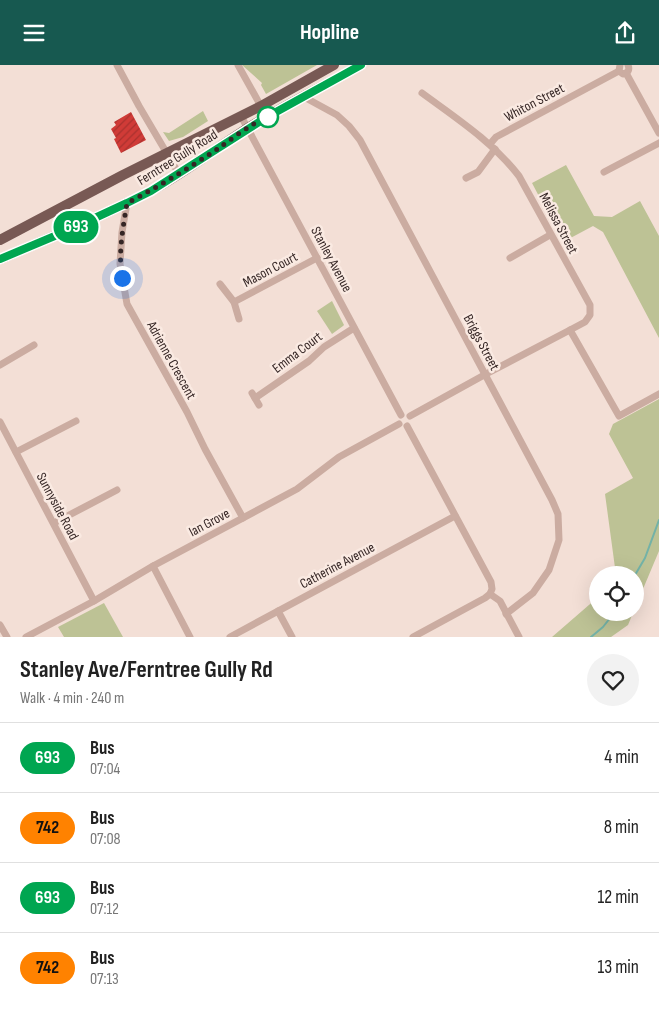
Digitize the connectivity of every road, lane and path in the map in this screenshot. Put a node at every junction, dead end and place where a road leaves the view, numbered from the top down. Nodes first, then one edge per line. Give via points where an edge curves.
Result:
1 (117, 65) edge
2 (238, 65) edge
3 (334, 65) edge
4 (362, 65) edge
5 (625, 67) edge
6 (422, 93) dead end
7 (304, 97) junction
8 (261, 106) junction
9 (241, 116) junction
10 (267, 117) junction
11 (248, 129) junction
12 (659, 133) edge
13 (659, 143) edge
14 (493, 147) junction
15 (167, 154) junction
16 (604, 172) dead end
17 (179, 174) junction
18 (466, 178) dead end
19 (127, 203) junction
20 (550, 235) junction
21 (0, 240) edge
22 (317, 258) junction
23 (510, 258) dead end
24 (0, 259) edge
25 (220, 284) dead end
26 (234, 301) junction
27 (239, 319) dead end
28 (354, 328) junction
29 (570, 331) junction
30 (34, 345) dead end
31 (0, 365) edge
32 (486, 374) junction
33 (659, 394) edge
34 (259, 405) dead end
35 (401, 415) junction
36 (410, 416) junction
37 (76, 421) dead end
38 (0, 423) edge
39 (403, 425) junction
40 (16, 452) junction
41 (116, 490) dead end
42 (455, 516) junction
43 (243, 518) junction
44 (54, 523) junction
45 (153, 566) junction
46 (490, 594) junction
47 (94, 601) junction
48 (278, 611) junction
49 (506, 614) junction
50 (0, 625) edge
51 (7, 637) edge
52 (26, 637) edge
53 (190, 637) edge
54 (230, 637) edge
55 (292, 637) edge
56 (413, 637) edge
57 (519, 637) edge

1 - 15 street
2 - 8 street
3 - 8 main road, Ferntree Gully Road
4 - 7 main road, Ferntree Gully Road
5 - 12 street
5 - 14 street, Whiton Street via 496,137
6 - 14 street, Melissa Street
7 - 10 main road, Ferntree Gully Road
7 - 32 street, Briggs Street via 337,115 360,140
8 - 9 main road, Ferntree Gully Road
8 - 10 street
9 - 11 street, Stanley Avenue
9 - 15 main road, Ferntree Gully Road
10 - 11 main road, Ferntree Gully Road
11 - 17 main road, Ferntree Gully Road
11 - 22 street, Stanley Avenue
13 - 16 street
14 - 18 street, Whiton Street via 478,172
14 - 20 street, Melissa Street via 519,176
15 - 17 street
15 - 21 main road, Ferntree Gully Road
17 - 19 main road, Ferntree Gully Road
19 - 24 main road, Ferntree Gully Road
19 - 43 street, Adrienne Crescent via 120,264 127,305
20 - 23 street
20 - 29 street, Melissa Street via 590,305 590,315 585,322
22 - 26 street, Mason Court
22 - 28 street, Stanley Avenue
25 - 26 street, Mason Court
26 - 27 street, Mason Court
28 - 34 street, Emma Court via 254,395
28 - 35 street, Stanley Avenue
29 - 32 street
29 - 33 street via 619,416
30 - 31 street
32 - 36 street
32 - 49 street, Briggs Street via 558,514 559,540 549,570 533,593
35 - 36 street
35 - 39 street via 398,420
36 - 39 street via 410,422
37 - 40 street
38 - 40 street, Sunnyside Road
39 - 42 street
39 - 43 street, Ian Grove via 339,457 297,489
40 - 44 street, Sunnyside Road
41 - 44 street
42 - 46 street via 491,582
42 - 48 street, Catherine Avenue
43 - 45 street, Ian Grove
44 - 47 street, Sunnyside Road
45 - 47 street, Ian Grove
45 - 53 street
46 - 49 street via 500,601
46 - 56 street
47 - 52 street, Ian Grove
48 - 54 street, Catherine Avenue
48 - 55 street
49 - 57 street
50 - 51 street

